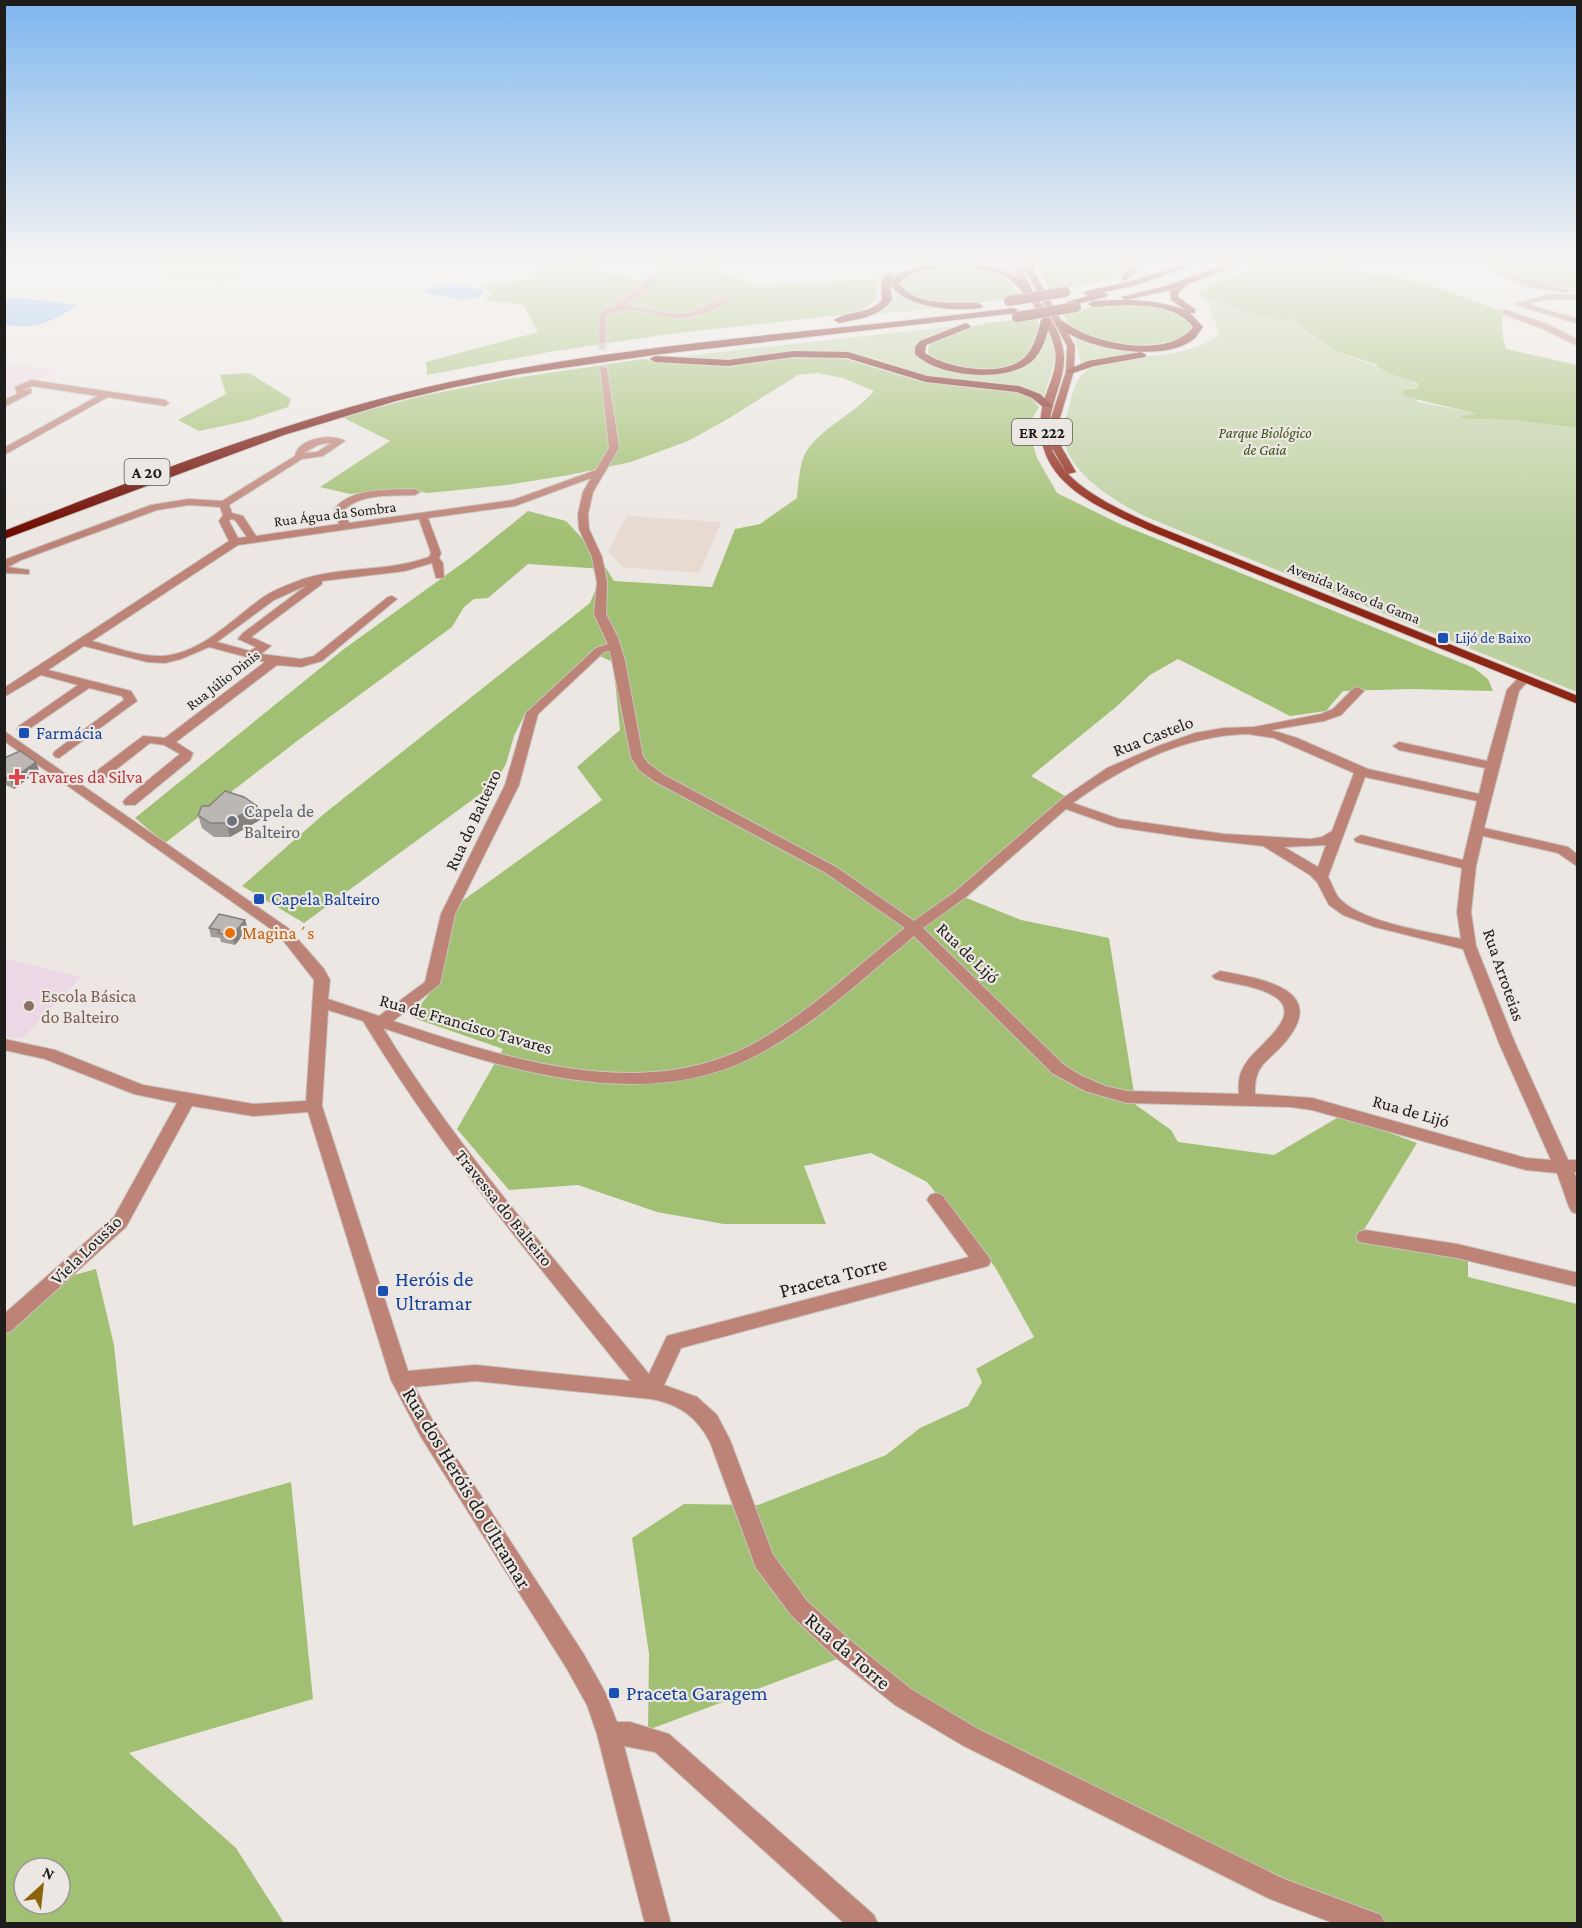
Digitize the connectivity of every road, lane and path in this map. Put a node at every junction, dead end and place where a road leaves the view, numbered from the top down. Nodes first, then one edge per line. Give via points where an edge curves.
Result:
1 (565, 354) edge
2 (591, 354) edge
3 (632, 354) edge
4 (675, 354) edge
5 (920, 354) edge
6 (1032, 354) edge
7 (1060, 354) edge
8 (1071, 354) edge
9 (1152, 354) edge
10 (638, 358) junction
11 (603, 368) tunnel mouth
12 (1070, 372) junction
13 (456, 376) junction
14 (107, 394) junction
15 (403, 396) junction
16 (165, 403) dead end
17 (4, 404) edge
18 (1047, 405) junction
19 (4, 452) edge
20 (299, 456) dead end
21 (599, 472) junction
22 (415, 492) dead end
23 (224, 504) junction
24 (1119, 513) junction
25 (228, 515) junction
26 (423, 517) junction
27 (4, 526) edge
28 (345, 528) junction
29 (4, 535) edge
30 (253, 539) junction
31 (235, 543) junction
32 (433, 559) junction
33 (4, 565) edge
34 (4, 570) edge
35 (25, 573) dead end
36 (440, 576) dead end
37 (325, 577) junction
38 (392, 599) dead end
39 (81, 642) junction
40 (207, 643) junction
41 (614, 646) junction
42 (252, 655) junction
43 (274, 661) junction
44 (38, 671) junction
45 (1524, 679) junction
46 (87, 684) junction
47 (1358, 691) dead end
48 (4, 694) edge
49 (1578, 700) edge
50 (23, 729) dead end
51 (1247, 730) junction
52 (4, 735) edge
53 (167, 742) junction
54 (1399, 746) dead end
55 (59, 754) dead end
56 (1492, 766) junction
57 (1361, 771) junction
58 (94, 779) dead end
59 (1484, 799) junction
60 (130, 802) dead end
61 (1065, 804) junction
62 (1479, 831) junction
63 (1337, 833) junction
64 (1360, 839) dead end
65 (1258, 840) junction
66 (1578, 862) edge
67 (1469, 866) junction
68 (1321, 878) junction
69 (914, 928) junction
70 (1469, 946) junction
71 (1220, 976) dead end
72 (321, 1002) junction
73 (375, 1019) junction
74 (4, 1044) edge
75 (187, 1099) junction
76 (1247, 1100) junction
77 (314, 1106) junction
78 (1570, 1167) edge
79 (936, 1200) dead end
80 (1578, 1207) edge
81 (1365, 1238) dead end
82 (1578, 1280) edge
83 (4, 1326) edge
84 (401, 1380) junction
85 (651, 1391) junction
86 (609, 1734) junction
87 (654, 1922) edge
88 (865, 1923) edge
89 (1372, 1923) edge

1 - 13 highway
2 - 13 highway, A 20
3 - 15 highway, A 20 via 554,365
4 - 10 highway
5 - 6 highway via 936,364 986,371 1014,367
7 - 18 main road, Avenida Vasco da Gama / ER 222
8 - 12 main road, Avenida Vasco da Gama / ER 222
9 - 12 highway via 1092,363
10 - 15 highway
10 - 18 highway via 728,363 794,354 848,355 926,380 1019,389
11 - 21 street via 614,448
12 - 24 main road, Avenida Vasco da Gama / ER 222 via 1055,415 1053,439 1071,472
13 - 27 highway, A 20 via 291,420
14 - 16 street
14 - 17 street via 41,384
14 - 19 street
15 - 29 highway, A 20 via 245,444
18 - 24 main road, Avenida Vasco da Gama / ER 222 via 1042,428 1051,460 1085,496
20 - 23 street
21 - 26 street, Rua Água da Sombra via 515,503
21 - 41 street, Rua de Lijó via 588,492 584,529 602,582 600,614
22 - 28 street via 344,503 339,509
23 - 25 street
23 - 33 street via 189,501 155,507
24 - 45 main road, Avenida Vasco da Gama / ER 222
25 - 30 street via 239,518
25 - 31 street via 224,521
26 - 28 street, Rua Água da Sombra
26 - 32 street via 436,553
28 - 30 street, Rua Água da Sombra
30 - 31 street, Rua Água da Sombra
31 - 39 street, Rua Água da Sombra
32 - 36 street via 438,563
32 - 37 street
34 - 35 street
37 - 40 street via 272,597
37 - 42 street via 247,634 244,639 248,642 265,646
38 - 43 street via 318,659 301,663
39 - 40 street via 154,659 175,657
39 - 44 street, Rua Água da Sombra
40 - 42 street, Rua Júlio Dinis
41 - 69 street, Rua de Lijó via 637,757 644,767 831,870
41 - 73 street, Rua do Balteiro via 600,650 532,713 512,785 448,914 432,984
42 - 43 street, Rua Júlio Dinis
43 - 53 street, Rua Júlio Dinis
44 - 46 street
44 - 48 street, Rua Água da Sombra
45 - 49 main road, Avenida Vasco da Gama / ER 222
45 - 56 street, Rua Arroteias via 1513,690
46 - 50 street
46 - 55 street via 127,694 131,701
47 - 51 street via 1337,712 1324,717
51 - 57 street, Rua Castelo via 1280,736
51 - 61 street, Rua Castelo via 1171,745 1107,773
52 - 72 street, Rua dos Heróis do Ultramar via 283,931 322,980
53 - 58 street via 144,741
53 - 60 street via 187,756
54 - 56 street
56 - 59 street, Rua Arroteias
57 - 59 street, Rua Castelo
57 - 63 street
59 - 62 street, Rua Arroteias
61 - 65 street via 1137,827
61 - 69 street, Rua Castelo
62 - 66 street via 1563,850
62 - 67 street, Rua Arroteias
63 - 65 street via 1325,841 1294,844
63 - 68 street
64 - 67 street
65 - 68 street
67 - 70 street, Rua Arroteias via 1464,912
68 - 70 street via 1329,895 1349,912
69 - 73 street, Rua de Francisco Tavares via 843,989 766,1045 711,1070 679,1077 600,1077 549,1069 478,1052
69 - 76 street, Rua de Lijó via 1058,1069 1080,1083 1106,1094 1127,1097
70 - 78 street, Rua Arroteias via 1507,1043
71 - 76 street via 1274,988 1286,994 1290,1004 1292,1015 1283,1034 1250,1069
72 - 73 street, Rua de Francisco Tavares
72 - 77 street, Rua dos Heróis do Ultramar
73 - 85 street, Travessa do Balteiro via 406,1079 468,1165
74 - 75 street via 48,1053 140,1090
75 - 77 street via 253,1110
75 - 83 street, Viela Lousão via 120,1222
76 - 78 street, Rua de Lijó via 1312,1104 1526,1164
77 - 84 street, Rua dos Heróis do Ultramar
78 - 80 street, Rua Arroteias
79 - 85 street, Praceta Torre via 981,1262 674,1342
81 - 82 street via 1457,1251
84 - 85 street, Rua da Torre via 476,1373
84 - 86 street, Rua dos Heróis do Ultramar via 428,1431 575,1661 597,1700
85 - 89 street, Rua da Torre via 690,1403 710,1421 764,1561 799,1608 903,1697 970,1737 1279,1890
86 - 87 street, Rua dos Heróis do Ultramar
86 - 88 street via 630,1734 662,1742

